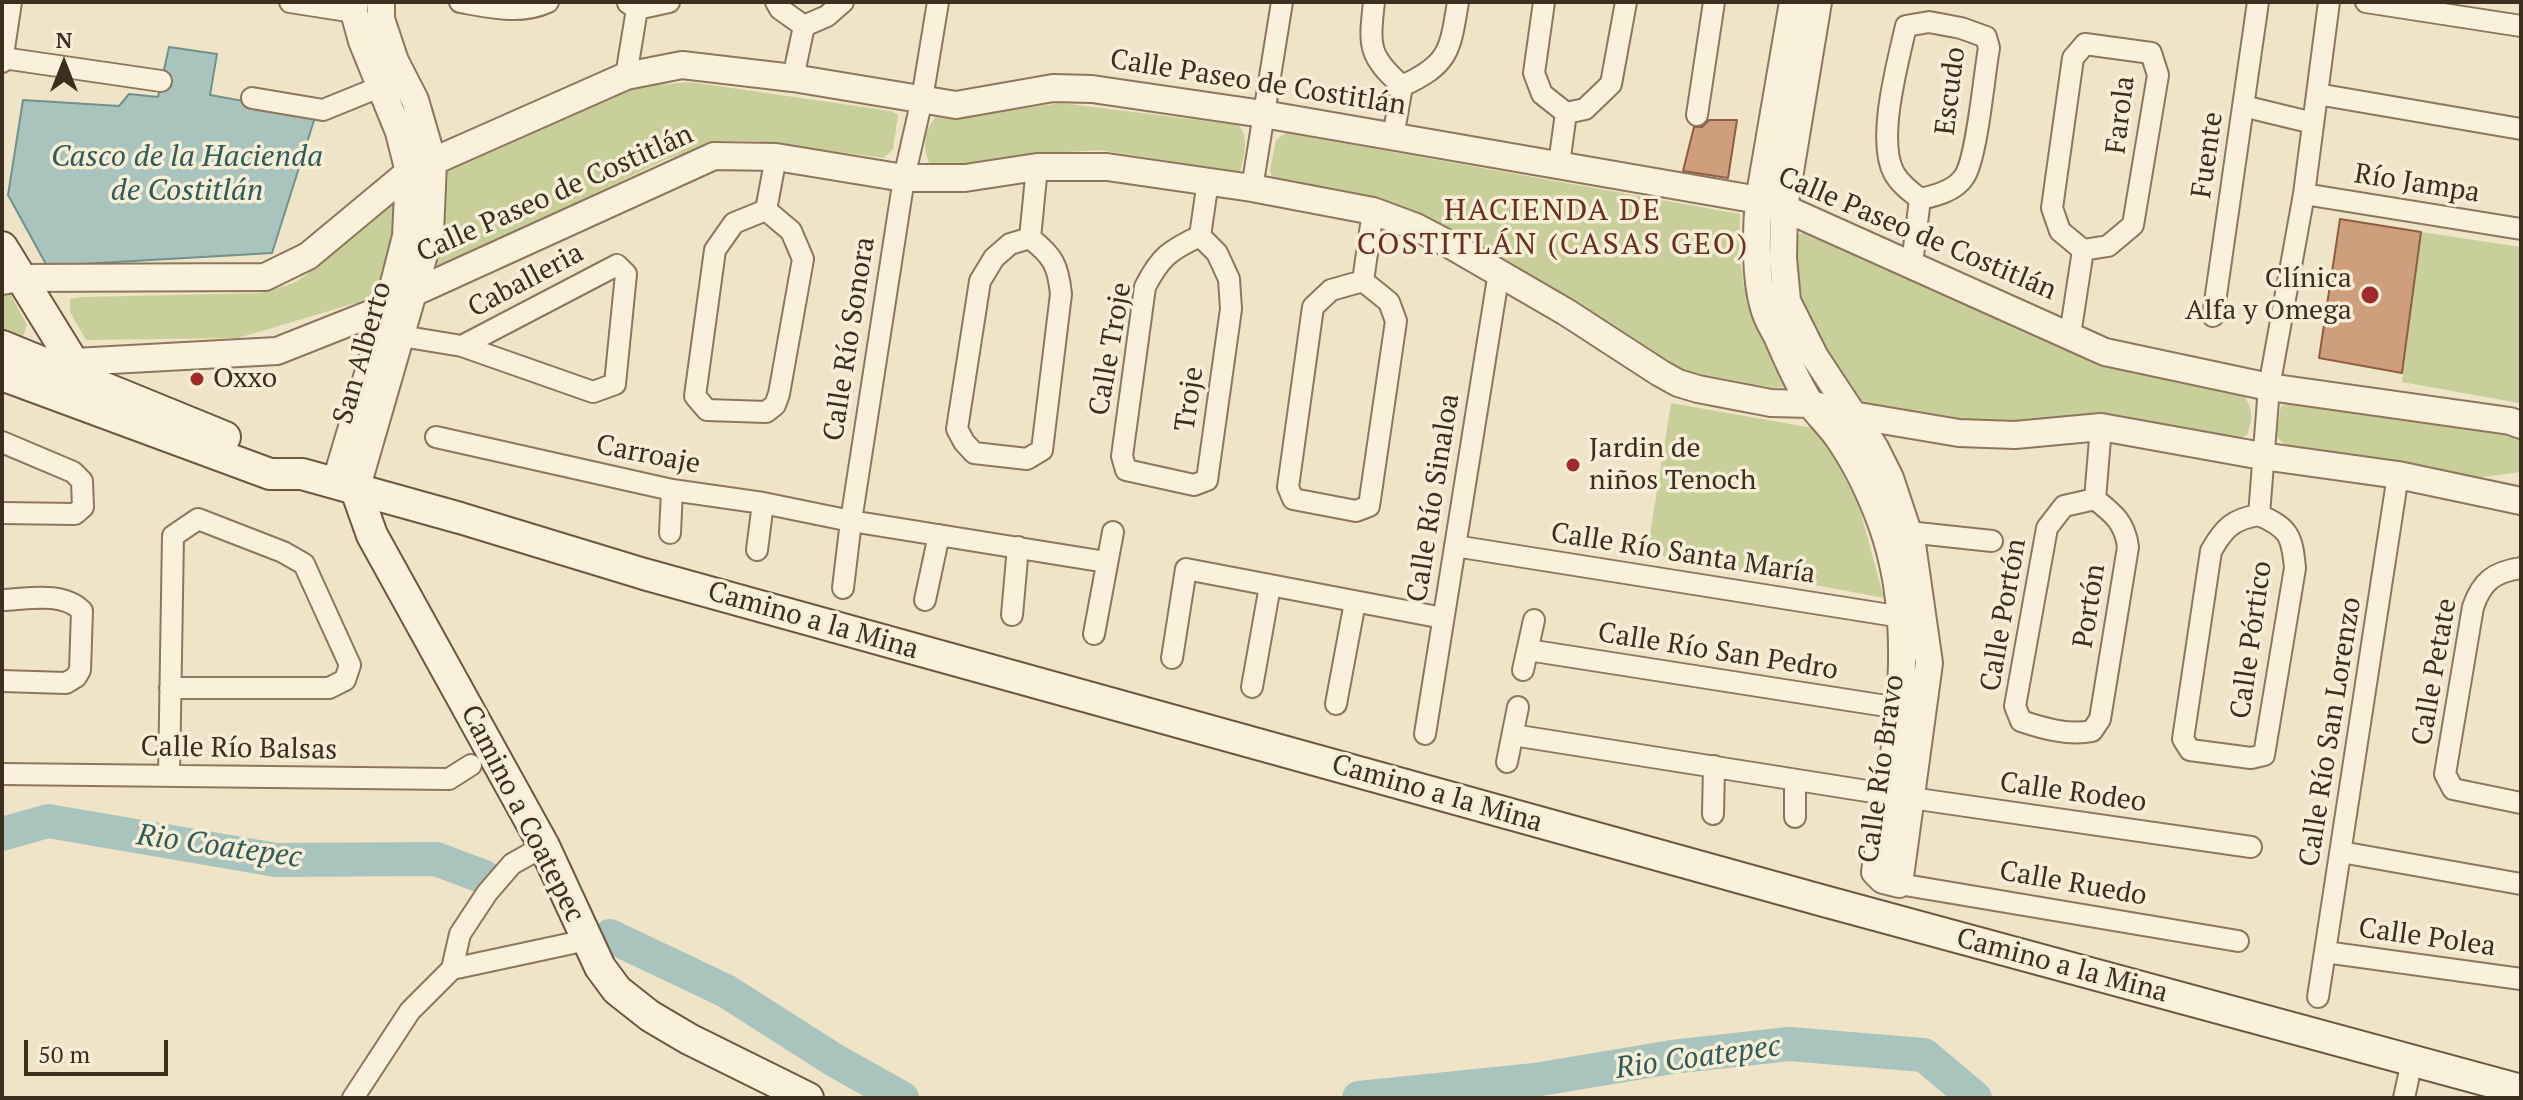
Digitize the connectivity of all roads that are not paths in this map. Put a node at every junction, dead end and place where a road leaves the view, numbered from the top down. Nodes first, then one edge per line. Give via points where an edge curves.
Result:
1 (11, 2) edge
2 (290, 2) edge
3 (381, 2) edge
4 (465, 2) edge
5 (669, 2) edge
6 (776, 2) edge
7 (843, 2) edge
8 (938, 2) edge
9 (1282, 2) edge
10 (1374, 2) edge
11 (1458, 2) edge
12 (1544, 2) edge
13 (1626, 2) edge
14 (1714, 2) edge
15 (2258, 2) edge
16 (2329, 2) edge
17 (2366, 2) edge
18 (548, 3) edge
19 (1794, 3) edge
20 (632, 5) edge
21 (355, 7) edge
22 (804, 26) junction
23 (2521, 26) edge
24 (2, 60) edge
25 (626, 76) junction
26 (793, 78) junction
27 (161, 81) dead end
28 (382, 86) junction
29 (1402, 86) junction
30 (2317, 94) junction
31 (252, 98) dead end
32 (922, 99) junction
33 (2243, 106) junction
34 (1566, 113) junction
35 (1263, 114) junction
36 (1697, 115) dead end
37 (2313, 123) junction
38 (2521, 129) edge
39 (1393, 137) junction
40 (776, 157) junction
41 (1559, 164) junction
42 (421, 167) junction
43 (1037, 167) junction
44 (904, 178) junction
45 (1208, 181) junction
46 (1252, 188) junction
47 (2304, 194) junction
48 (1920, 199) junction
49 (1771, 204) junction
50 (766, 210) junction
51 (1373, 211) junction
52 (2521, 229) edge
53 (1200, 236) junction
54 (1030, 238) junction
55 (2, 247) edge
56 (2083, 250) junction
57 (1912, 264) junction
58 (1499, 272) junction
59 (12, 279) edge
60 (1363, 281) junction
61 (413, 293) junction
62 (388, 307) junction
63 (2213, 316) dead end
64 (2070, 335) junction
65 (401, 336) junction
66 (2, 346) edge
67 (462, 346) junction
68 (66, 368) junction
69 (4, 376) edge
70 (2269, 387) junction
71 (1811, 404) junction
72 (86, 407) junction
73 (1852, 415) junction
74 (2521, 425) edge
75 (2101, 427) junction
76 (436, 437) dead end
77 (2, 442) edge
78 (1122, 456) joint
79 (2262, 456) junction
80 (302, 474) junction
81 (2398, 475) junction
82 (345, 487) junction
83 (672, 490) junction
84 (2095, 499) junction
85 (2521, 501) edge
86 (763, 503) junction
87 (2, 513) edge
88 (2259, 515) junction
89 (851, 521) junction
90 (1113, 532) dead end
91 (1908, 532) junction
92 (670, 533) dead end
93 (939, 535) junction
94 (1992, 541) dead end
95 (1455, 546) junction
96 (1018, 547) junction
97 (757, 550) dead end
98 (2521, 561) edge
99 (1106, 562) junction
100 (2520, 567) edge
101 (1270, 586) junction
102 (843, 588) dead end
103 (2, 600) edge
104 (925, 600) dead end
105 (1355, 602) junction
106 (1012, 615) dead end
107 (1902, 617) junction
108 (1443, 618) junction
109 (1534, 620) dead end
110 (1094, 634) dead end
111 (1172, 658) dead end
112 (2, 681) edge
113 (1252, 687) dead end
114 (170, 688) junction
115 (1336, 704) dead end
116 (1518, 707) dead end
117 (1899, 708) junction
118 (2092, 731) joint
119 (1425, 734) dead end
120 (1513, 735) junction
121 (1507, 762) dead end
122 (471, 765) dead end
123 (1714, 766) junction
124 (2, 774) edge
125 (169, 776) junction
126 (1795, 780) junction
127 (1899, 796) junction
128 (2521, 803) edge
129 (1713, 814) dead end
130 (1795, 817) dead end
131 (544, 846) junction
132 (2251, 847) dead end
133 (2341, 852) junction
134 (1899, 884) joint
135 (2521, 884) edge
136 (587, 940) junction
137 (2238, 941) dead end
138 (2325, 952) junction
139 (452, 969) junction
140 (2521, 979) edge
141 (2318, 997) dead end
142 (2412, 1061) junction
143 (2521, 1090) edge
144 (353, 1098) edge
145 (808, 1098) edge
146 (2404, 1098) edge

1 - 24 street
2 - 21 street
3 - 42 street, San Alberto via 395,61 415,100
4 - 18 street via 526,10
5 - 20 street
6 - 22 street
7 - 22 street
8 - 32 street, Calle Río Sonora
9 - 35 street
10 - 29 street via 1371,48
11 - 29 street via 1450,46 1440,62
12 - 34 street via 1534,73 1542,94
13 - 34 street via 1611,84 1585,109
14 - 36 street
15 - 33 street, Fuente
16 - 30 street
17 - 23 street
19 - 49 street, Calle Río Bravo
20 - 25 street
21 - 28 street, San Alberto via 362,41
22 - 26 street
24 - 27 street
25 - 26 street, Calle Paseo de Costitlán via 682,65
25 - 42 street, Calle Paseo de Costitlán
26 - 32 street, Calle Paseo de Costitlán
28 - 31 street via 323,110
28 - 42 street, San Alberto via 399,132
29 - 39 street
30 - 37 street
30 - 38 street
32 - 35 street, Calle Paseo de Costitlán via 956,105 1053,88 1092,89
32 - 44 street, Calle Río Sonora
33 - 37 street
33 - 63 street, Fuente
34 - 41 street
35 - 39 street, Calle Paseo de Costitlán
35 - 46 street
37 - 47 street
39 - 41 street, Calle Paseo de Costitlán
40 - 44 street, Calle Paseo de Costitlán
40 - 50 street
40 - 61 street, Calle Paseo de Costitlán via 714,156
41 - 49 street, Calle Paseo de Costitlán
42 - 59 street, Calle Paseo de Costitlán via 308,256 265,277
42 - 61 street, San Alberto via 430,234
42 - 62 street, San Alberto
43 - 44 street, Calle Paseo de Costitlán via 965,178
43 - 45 street, Calle Paseo de Costitlán via 1107,167
43 - 54 street
44 - 89 street, Calle Río Sonora
45 - 46 street, Calle Paseo de Costitlán
45 - 53 street
46 - 51 street, Calle Paseo de Costitlán
47 - 52 street, Río Jampa
47 - 70 street
48 - 48 street, Escudo via 1893,172 1886,130 1906,26 1929,22 1986,37 1989,48 1964,178 1941,194
48 - 57 street
49 - 57 street, Calle Paseo de Costitlán
49 - 71 street, Calle Río Bravo via 1757,220 1764,308
49 - 73 street, Calle Río Bravo via 1787,301
50 - 50 street via 791,231 803,259 779,394 766,412 707,410 695,396 715,250 734,223
51 - 58 street, Calle Paseo de Costitlán via 1416,227
51 - 60 street
53 - 78 street, Calle Troje via 1157,263 1145,287
53 - 78 street, Troje via 1217,253 1229,279 1231,309 1207,480 1194,485 1126,470
54 - 54 street via 1010,244 980,281 957,429 974,453 1027,459 1042,450 1061,294 1058,269
55 - 59 main road
56 - 56 street, Farola via 2060,231 2052,208 2073,58 2085,44 2151,53 2158,75 2133,225 2108,246
56 - 64 street
57 - 64 street, Calle Paseo de Costitlán
58 - 71 street, Calle Paseo de Costitlán via 1678,383 1771,403
58 - 95 street, Calle Río Sinaloa
59 - 68 main road
60 - 60 street via 1389,302 1396,321 1369,506 1356,511 1293,499 1288,487 1313,307 1331,290
61 - 62 street, Calle Paseo de Costitlán
61 - 65 street, San Alberto
62 - 68 street, Calle Paseo de Costitlán via 277,351
62 - 82 street, San Alberto
64 - 70 street, Calle Paseo de Costitlán via 2105,352
65 - 67 street, Caballeria
65 - 82 street, San Alberto
66 - 68 main road
67 - 67 street, Caballeria via 593,392 615,384 626,274 617,265
68 - 69 street, Calle Paseo de Costitlán
68 - 72 main road
68 - 80 main road via 280,459
69 - 72 main road
70 - 74 street, Calle Paseo de Costitlán
70 - 79 street
71 - 73 street, Calle Paseo de Costitlán
71 - 107 street, Calle Río Bravo via 1863,479 1883,526
72 - 80 main road via 270,474
73 - 75 street, Calle Paseo de Costitlán via 1959,433 2015,435
73 - 91 street, Calle Río Bravo via 1890,478
75 - 79 street, Calle Paseo de Costitlán
75 - 84 street
76 - 83 street, Carroaje
77 - 87 street via 73,472 82,481 83,507 75,514
79 - 81 street, Calle Paseo de Costitlán
79 - 88 street
80 - 82 main road
81 - 85 street, Calle Paseo de Costitlán
81 - 133 street, Calle Río San Lorenzo
82 - 131 main road, Camino a Coatepec
82 - 142 main road, Camino a la Mina
83 - 86 street, Carroaje
83 - 92 street
84 - 118 street, Portón via 2118,517 2128,547 2100,719
84 - 118 street, Calle Portón via 2064,506 2047,528 2015,706 2021,721 2080,734
86 - 89 street, Carroaje
86 - 97 street
88 - 88 street, Calle Pórtico via 2281,524 2293,546 2295,568 2264,755 2190,750 2183,739 2211,551 2222,532
89 - 93 street, Carroaje
89 - 102 street, Calle Río Sonora
90 - 99 street
91 - 94 street
91 - 127 street, Calle Río Bravo via 1929,663
93 - 96 street, Carroaje
93 - 104 street
95 - 107 street, Calle Río Santa María
95 - 108 street, Calle Río Sinaloa
96 - 99 street, Carroaje
96 - 106 street
98 - 100 street, Calle Petate
99 - 110 street
100 - 128 street, Calle Petate via 2496,574 2479,589 2445,774 2453,789
101 - 105 street
101 - 111 street via 1186,569
101 - 113 street
103 - 112 street via 65,599 82,611 76,677 66,683
105 - 108 street
105 - 115 street
107 - 117 street, Calle Río Bravo
108 - 119 street, Calle Río Sinaloa
109 - 117 street, Calle Río San Pedro via 1526,660
114 - 114 street via 173,536 198,519 304,564 350,665 345,680 329,688
114 - 125 street
116 - 120 street
117 - 127 street, Calle Río Bravo
120 - 121 street
120 - 123 street, Calle Rodeo
122 - 125 street, Calle Río Balsas via 449,779
123 - 126 street, Calle Rodeo
123 - 129 street
124 - 125 street, Calle Río Balsas
126 - 127 street, Calle Rodeo
126 - 130 street
127 - 132 street, Calle Rodeo
127 - 134 street, Calle Río Bravo via 1875,872
131 - 136 main road, Camino a Coatepec
131 - 139 street via 512,864 487,893 460,934
133 - 135 street
133 - 138 street, Calle Río San Lorenzo
134 - 137 street, Calle Ruedo
136 - 139 street
136 - 145 main road, Camino a Coatepec via 617,990 650,1016
138 - 140 street, Calle Polea
138 - 141 street, Calle Río San Lorenzo
139 - 144 street via 410,1011
142 - 143 main road, Camino a la Mina
142 - 146 street

